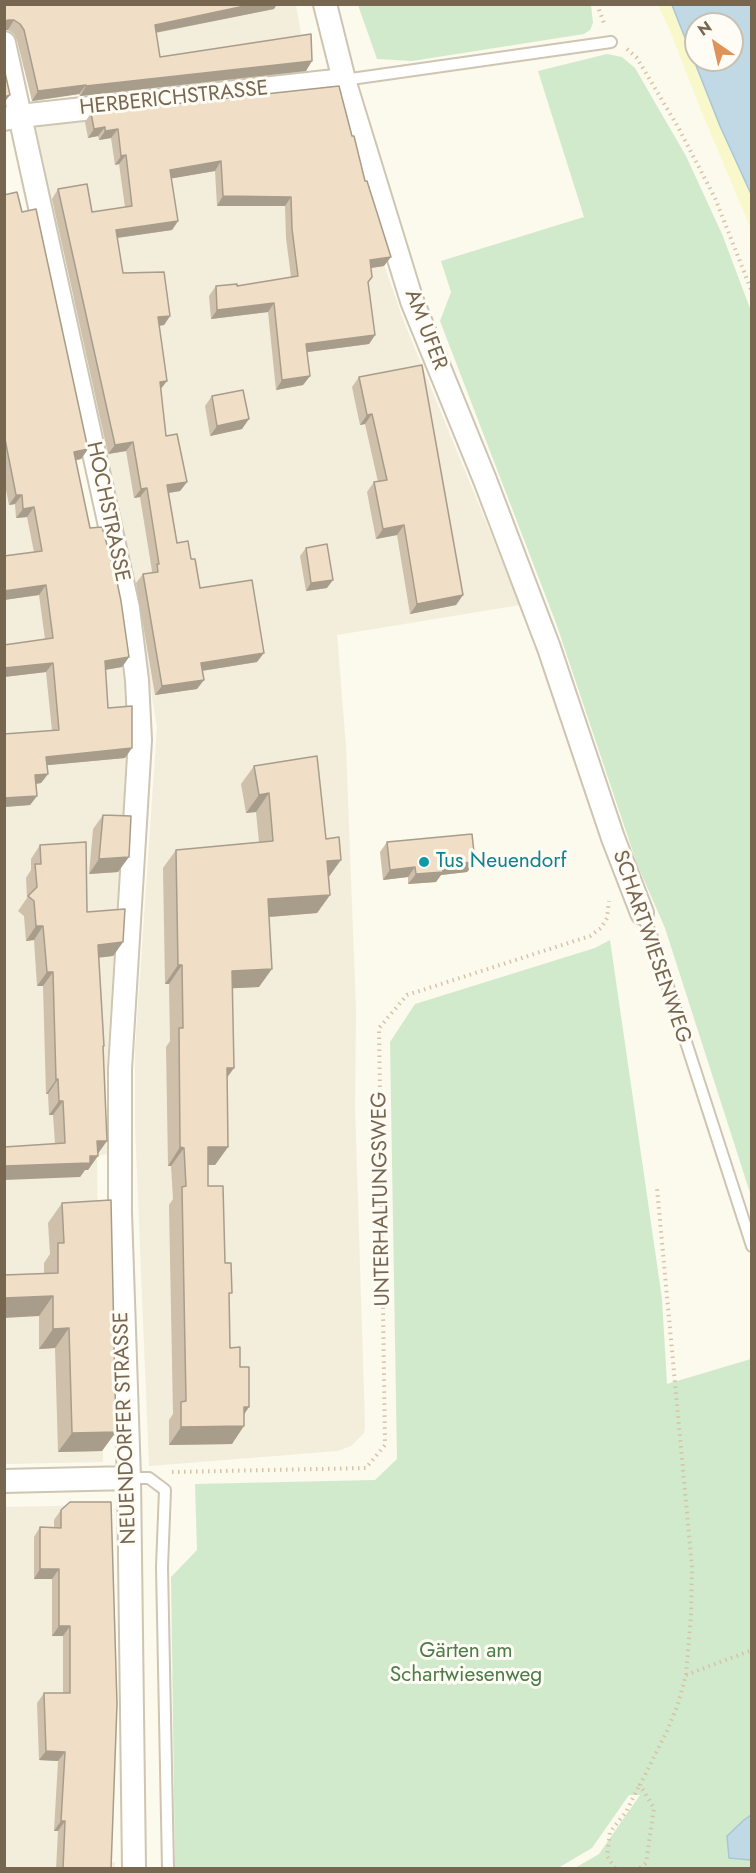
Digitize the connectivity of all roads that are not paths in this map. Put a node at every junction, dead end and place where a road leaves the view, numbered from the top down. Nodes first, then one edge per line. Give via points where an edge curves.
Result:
1 (325, 4) edge
2 (611, 42) road end
3 (4, 43) edge
4 (344, 80) junction
5 (13, 117) edge
6 (549, 648) joint
7 (640, 916) joint
8 (124, 987) joint
9 (752, 1245) edge
10 (139, 1478) junction
11 (4, 1480) edge
12 (134, 1869) edge
13 (168, 1869) edge

1 - 4 street, AM UFER
2 - 4 lane
3 - 5 street, HOCHSTRASSE
4 - 5 street, HERBERICHSTRASSE
4 - 6 street, AM UFER via 412,301
5 - 8 street, HOCHSTRASSE via 128,608 140,740
6 - 7 street, SCHARTWIESENWEG
7 - 9 lane, SCHARTWIESENWEG via 652,937
8 - 10 street, NEUENDORFER STRASSE via 120,1212
10 - 11 street
10 - 12 street, NEUENDORFER STRASSE
10 - 13 lane via 165,1490 162,1567

